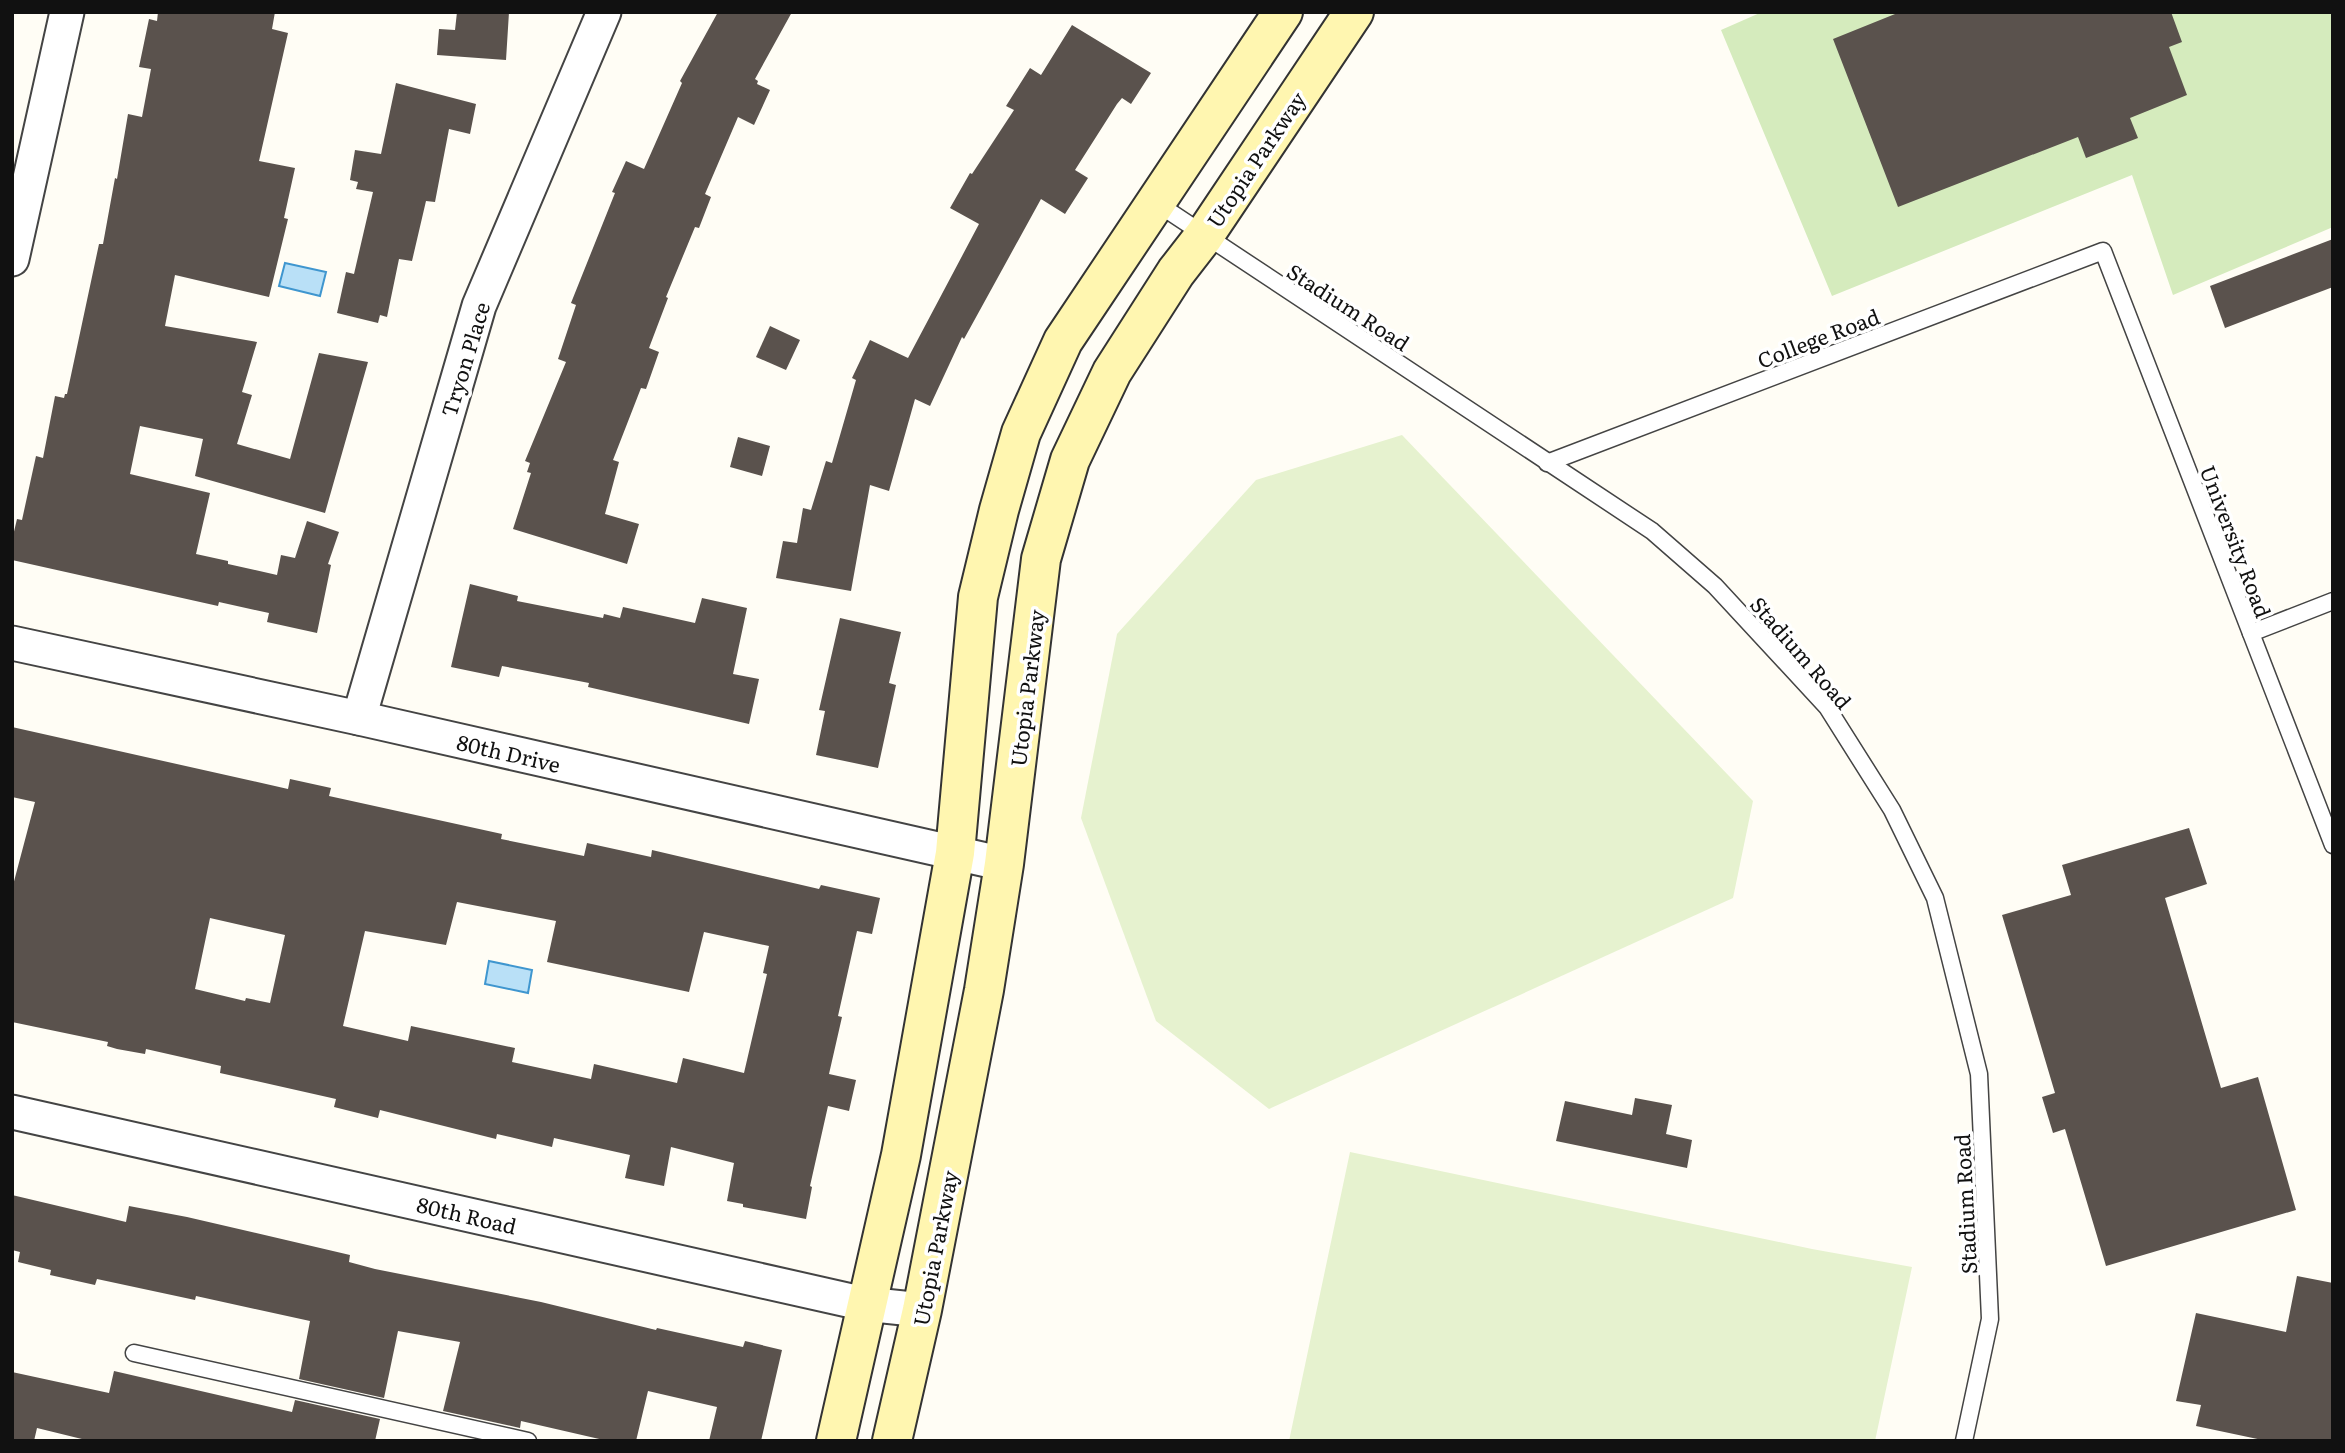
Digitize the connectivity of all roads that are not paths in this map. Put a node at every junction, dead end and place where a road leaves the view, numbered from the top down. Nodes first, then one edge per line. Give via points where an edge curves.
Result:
1 (67, 12) edge
2 (604, 12) edge
3 (1283, 12) edge
4 (1354, 12) edge
5 (1155, 202) junction
6 (1204, 236) junction
7 (2103, 251) joint
8 (12, 259) edge
9 (1548, 463) junction
10 (2333, 601) edge
11 (2251, 633) junction
12 (12, 643) edge
13 (359, 718) junction
14 (2333, 845) edge
15 (954, 853) junction
16 (1004, 864) junction
17 (12, 1112) edge
18 (865, 1304) junction
19 (922, 1310) junction
20 (134, 1353) dead end
21 (528, 1441) edge
22 (836, 1441) edge
23 (892, 1441) edge
24 (1964, 1441) edge

1 - 8 street
2 - 13 street, Tryon Place via 479,306
3 - 5 main road
4 - 6 main road, Utopia Parkway
5 - 6 lane, Stadium Road
5 - 15 main road via 1063,341 1021,433 978,597
6 - 9 lane, Stadium Road
6 - 16 main road, Utopia Parkway via 1112,372 1070,460 1041,559
7 - 9 lane, College Road
7 - 11 lane, University Road
9 - 24 lane, Stadium Road via 1652,531 1715,586 1827,707 1892,810 1935,898 1979,1074 1990,1319
10 - 11 lane
11 - 14 lane, University Road
12 - 13 street, 80th Drive
13 - 15 street, 80th Drive
15 - 16 street, 80th Drive
15 - 18 main road via 901,1155
16 - 19 main road, Utopia Parkway
17 - 18 street, 80th Road
18 - 19 street, 80th Road
18 - 22 main road
19 - 23 main road, Utopia Parkway
20 - 21 lane

